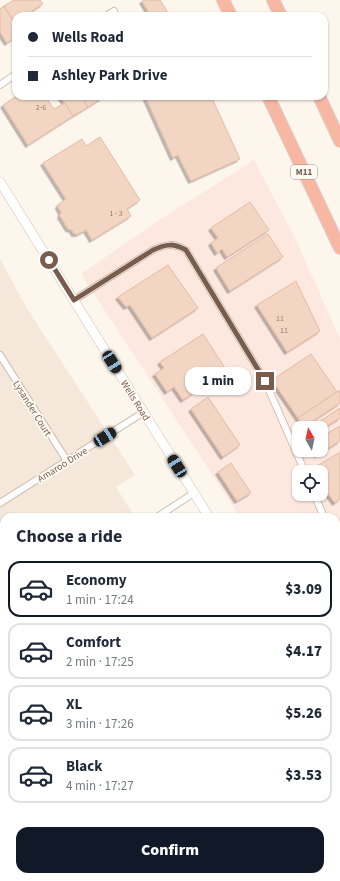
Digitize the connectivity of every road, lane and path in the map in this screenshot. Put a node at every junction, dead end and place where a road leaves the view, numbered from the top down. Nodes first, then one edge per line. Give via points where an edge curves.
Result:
1 (223, 0) edge
2 (274, 0) edge
3 (229, 12) edge
4 (279, 12) edge
5 (12, 77) edge
6 (0, 85) edge
7 (270, 100) edge
8 (321, 100) edge
9 (340, 141) edge
10 (0, 182) edge
11 (340, 248) edge
12 (74, 300) junction
13 (0, 355) edge
14 (144, 412) junction
15 (67, 461) junction
16 (301, 465) edge
17 (194, 493) junction
18 (317, 501) edge
19 (0, 504) edge
20 (163, 513) edge
21 (206, 513) edge
22 (322, 513) edge

1 - 3 highway
2 - 4 highway
5 - 6 street
7 - 11 highway, M11
8 - 9 highway
10 - 12 main road, Wells Road
12 - 14 main road, Wells Road
12 - 16 street via 153,250 175,244 186,250 265,381
13 - 15 street, Lysander Court
14 - 15 street, Amaroo Drive
14 - 17 main road, Wells Road
15 - 19 street, Amaroo Drive
17 - 20 street
17 - 21 main road, Wells Road
18 - 22 street

